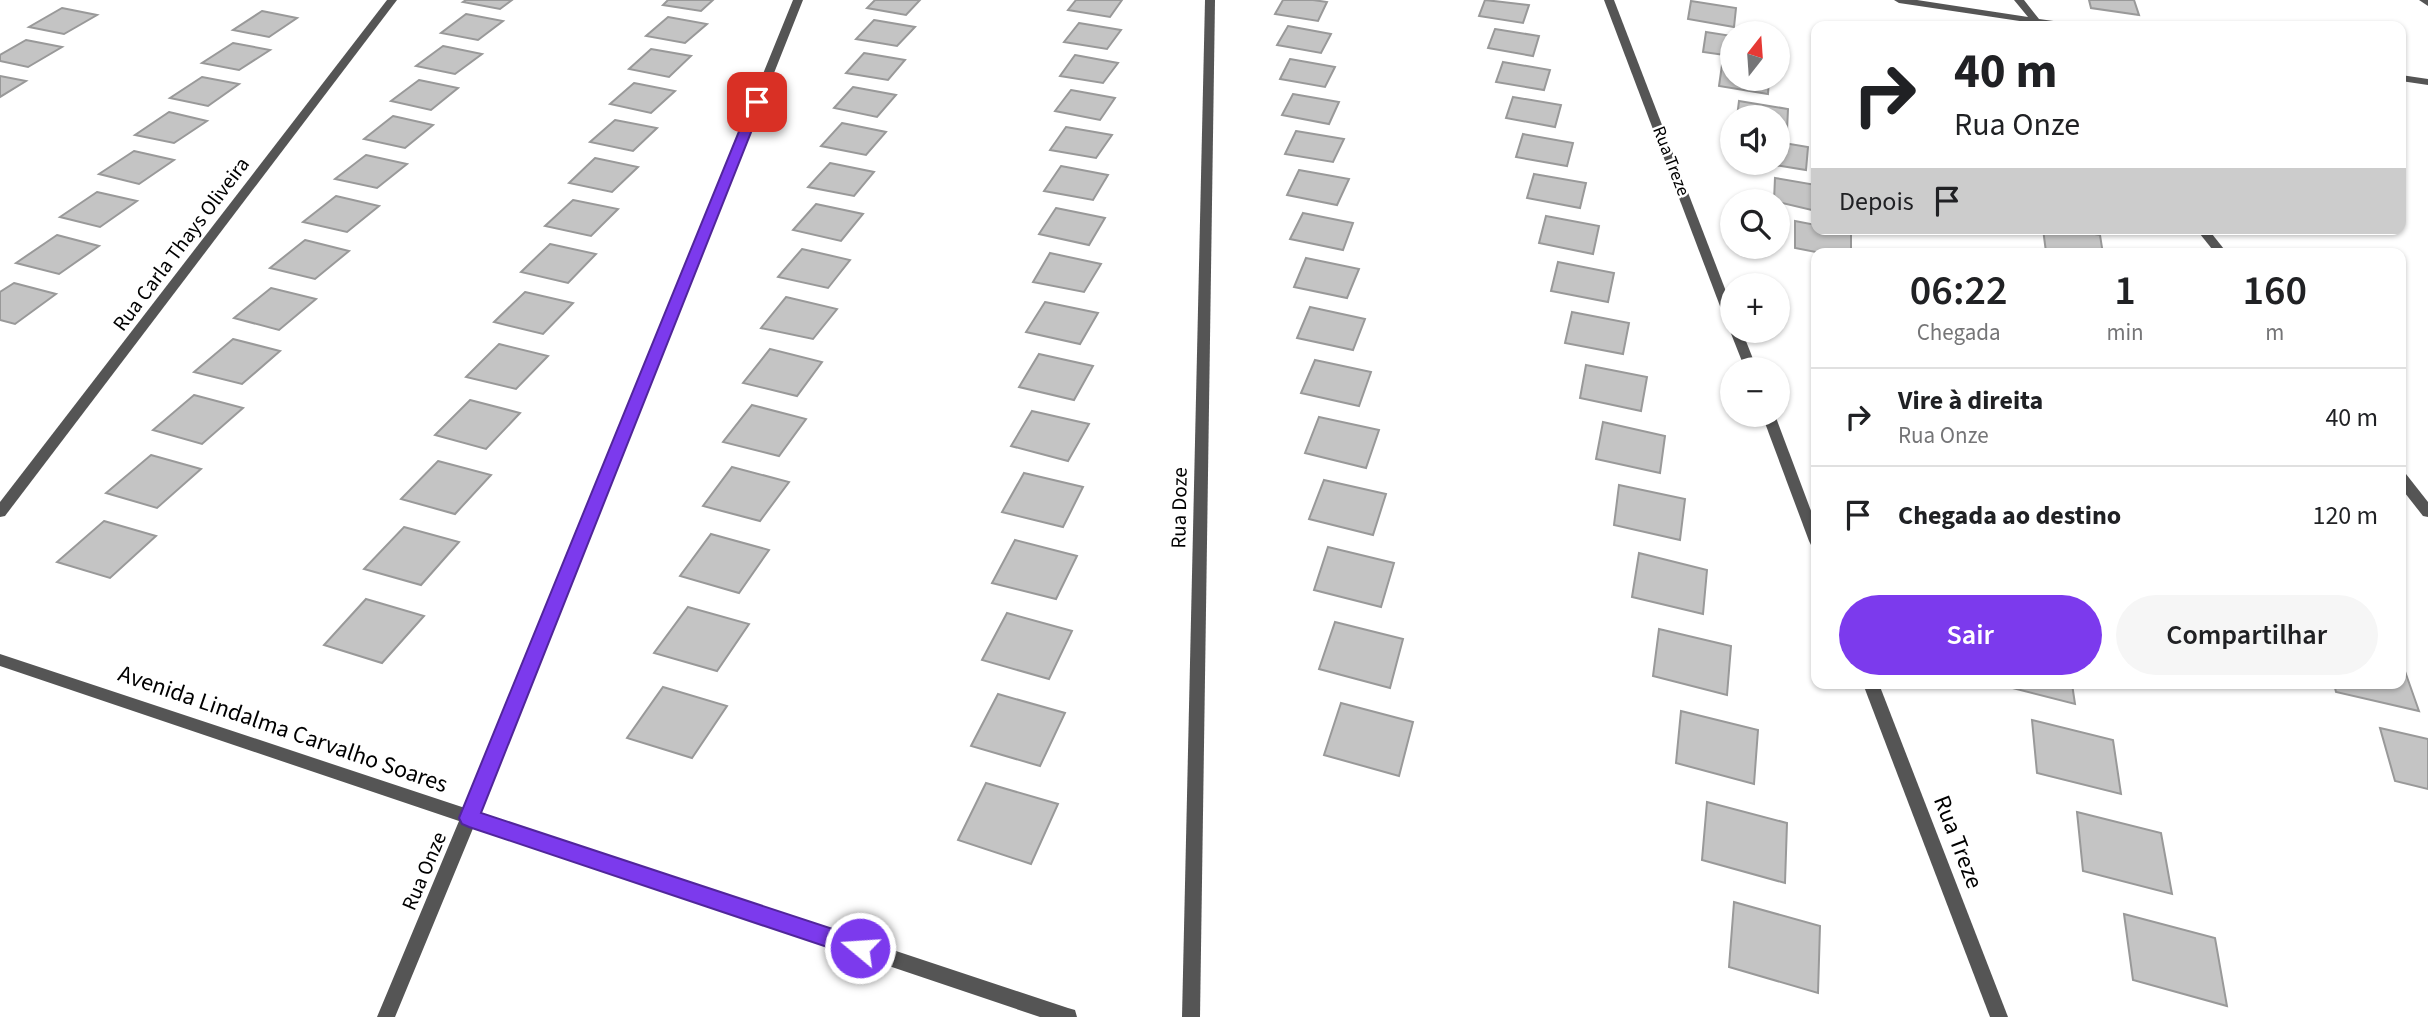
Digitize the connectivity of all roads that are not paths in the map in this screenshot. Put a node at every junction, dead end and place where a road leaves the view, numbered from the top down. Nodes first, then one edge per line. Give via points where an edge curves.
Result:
1 (392, 0) edge
2 (798, 0) edge
3 (1210, 0) edge
4 (1609, 0) edge
5 (1899, 0) edge
6 (2019, 0) edge
7 (2021, 21) edge
8 (2036, 21) edge
9 (2406, 79) edge
10 (2428, 82) edge
11 (1720, 291) edge
12 (1773, 427) edge
13 (2406, 484) edge
14 (0, 512) edge
15 (2428, 512) edge
16 (1811, 528) edge
17 (0, 660) edge
18 (1873, 689) edge
19 (469, 818) junction
20 (386, 1017) edge
21 (1068, 1017) edge
22 (1191, 1017) edge
23 (1999, 1017) edge

1 - 14 street, Rua Carla Thays Oliveira
2 - 19 street, Rua Onze
3 - 22 street, Rua Doze
4 - 11 street, Rua Treze
5 - 7 street
6 - 8 street
9 - 10 street
12 - 16 street
13 - 15 street
17 - 19 street, Avenida Lindalma Carvalho Soares
18 - 23 street, Rua Treze
19 - 20 street, Rua Onze
19 - 21 street, Avenida Lindalma Carvalho Soares

